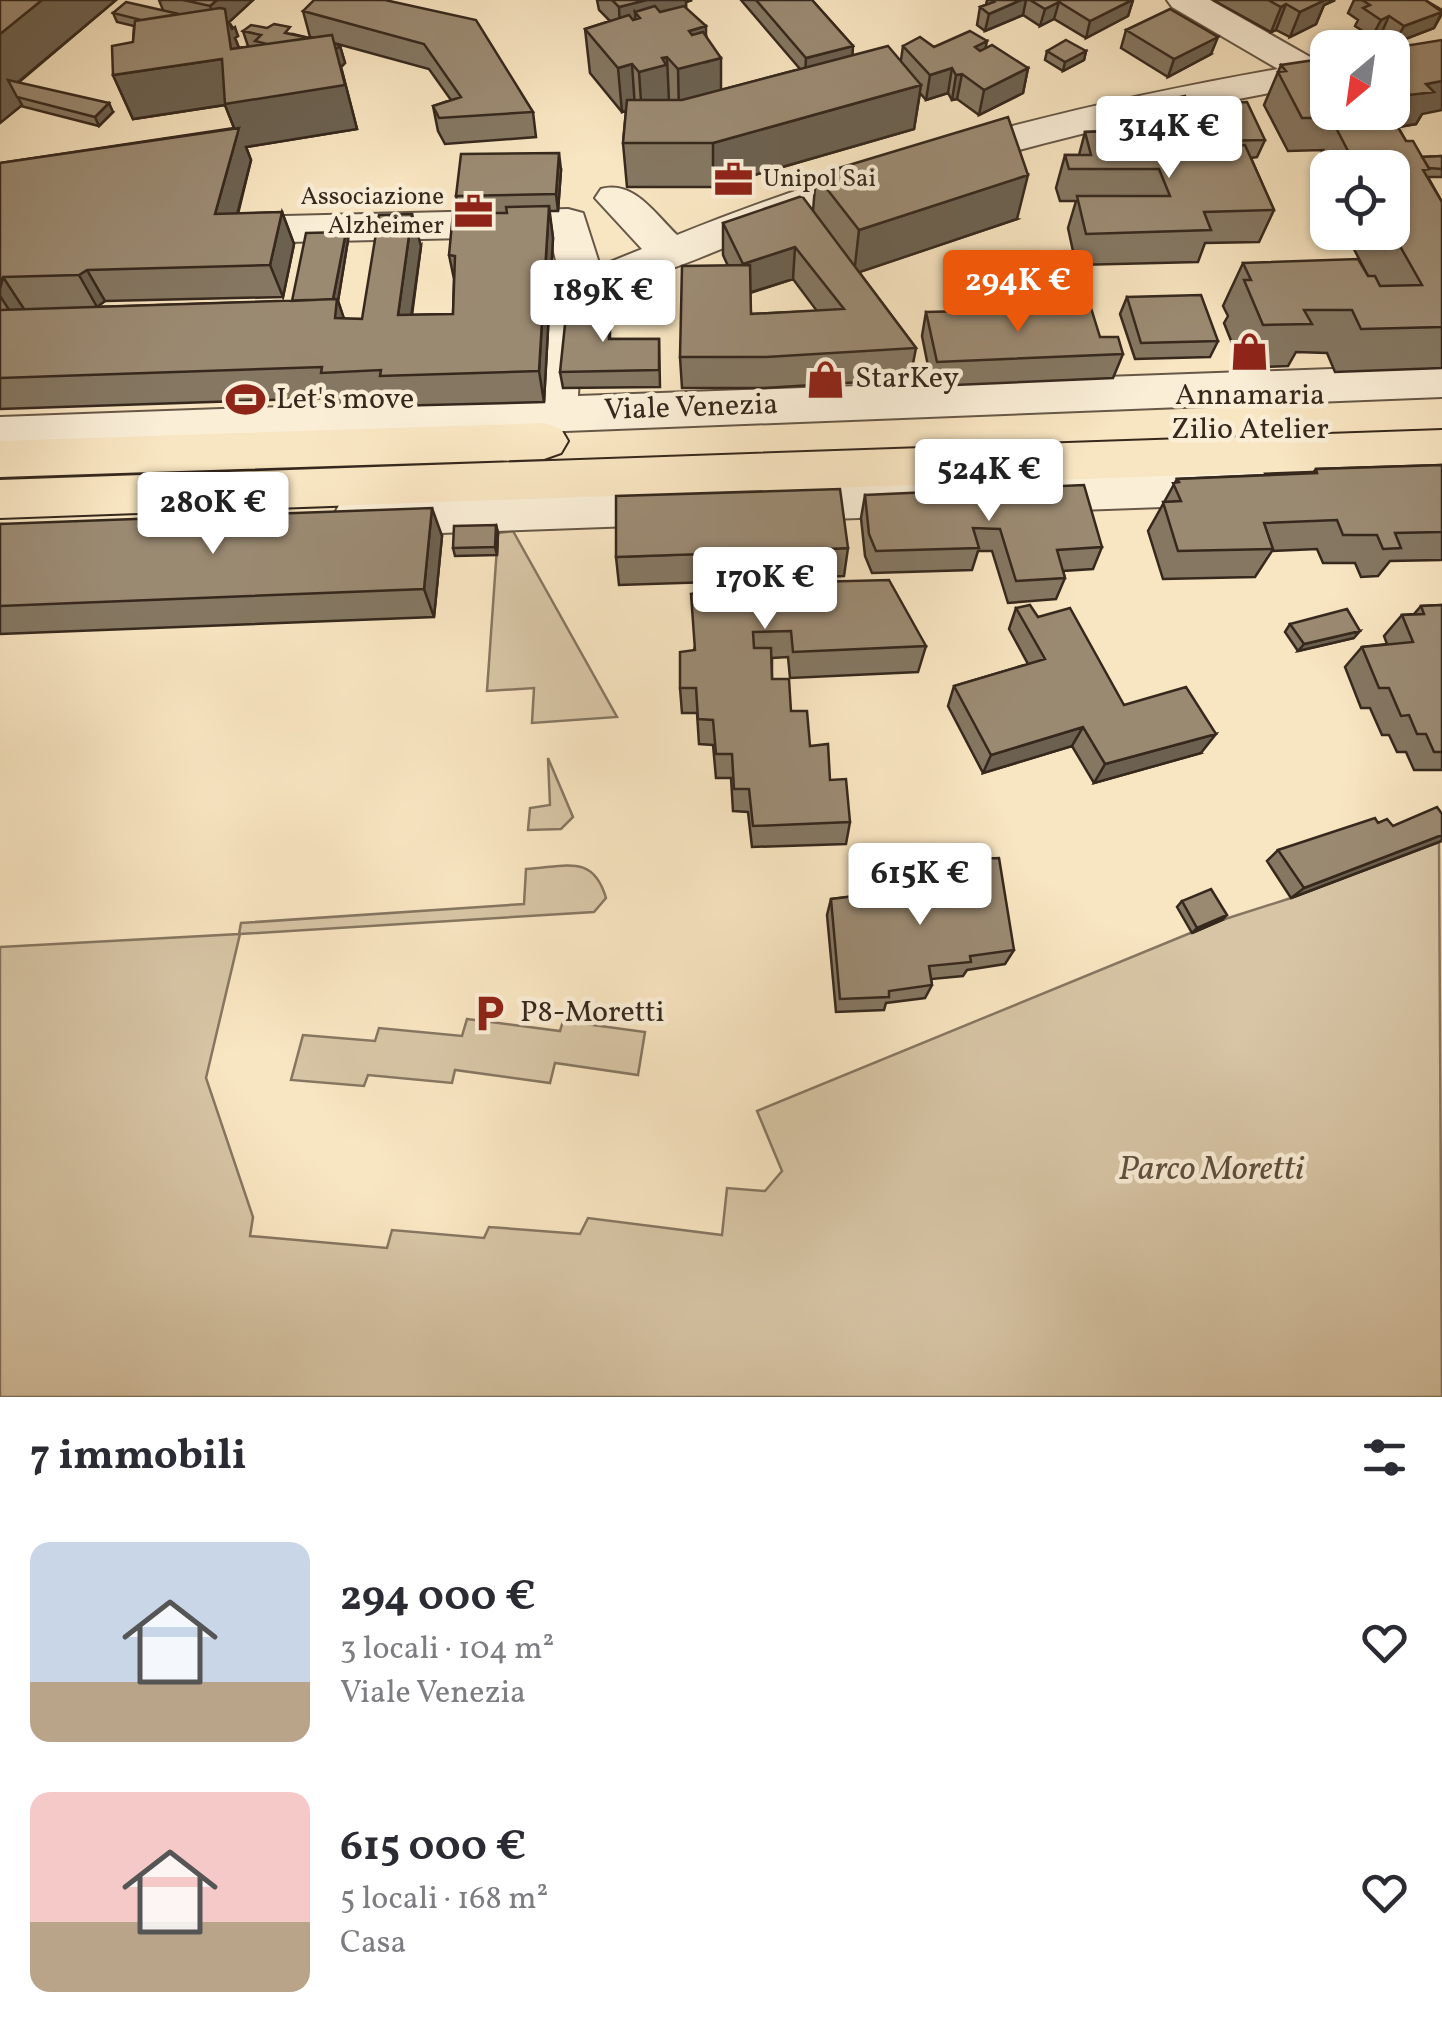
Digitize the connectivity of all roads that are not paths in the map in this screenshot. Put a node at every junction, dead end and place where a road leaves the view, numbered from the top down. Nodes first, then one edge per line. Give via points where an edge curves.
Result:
1 (1184, 0) edge
2 (1310, 67) edge
3 (1310, 74) edge
4 (615, 198) dead end
5 (383, 225) junction
6 (243, 230) edge
7 (670, 253) junction
8 (376, 275) edge
9 (585, 292) junction
10 (1442, 381) edge
11 (1442, 412) edge
12 (554, 413) junction
13 (0, 435) edge
14 (1442, 448) edge
15 (0, 459) edge
16 (1442, 478) edge
17 (0, 498) edge
18 (0, 532) edge

1 - 2 street
3 - 7 street via 1016,137 862,183
4 - 7 street
5 - 6 street
5 - 8 street
5 - 9 street via 568,222
7 - 9 street
9 - 12 street via 558,318
10 - 12 street, Viale Venezia
11 - 15 main road, Viale Venezia
12 - 13 street, Viale Venezia via 357,412
14 - 17 main road
16 - 18 street

